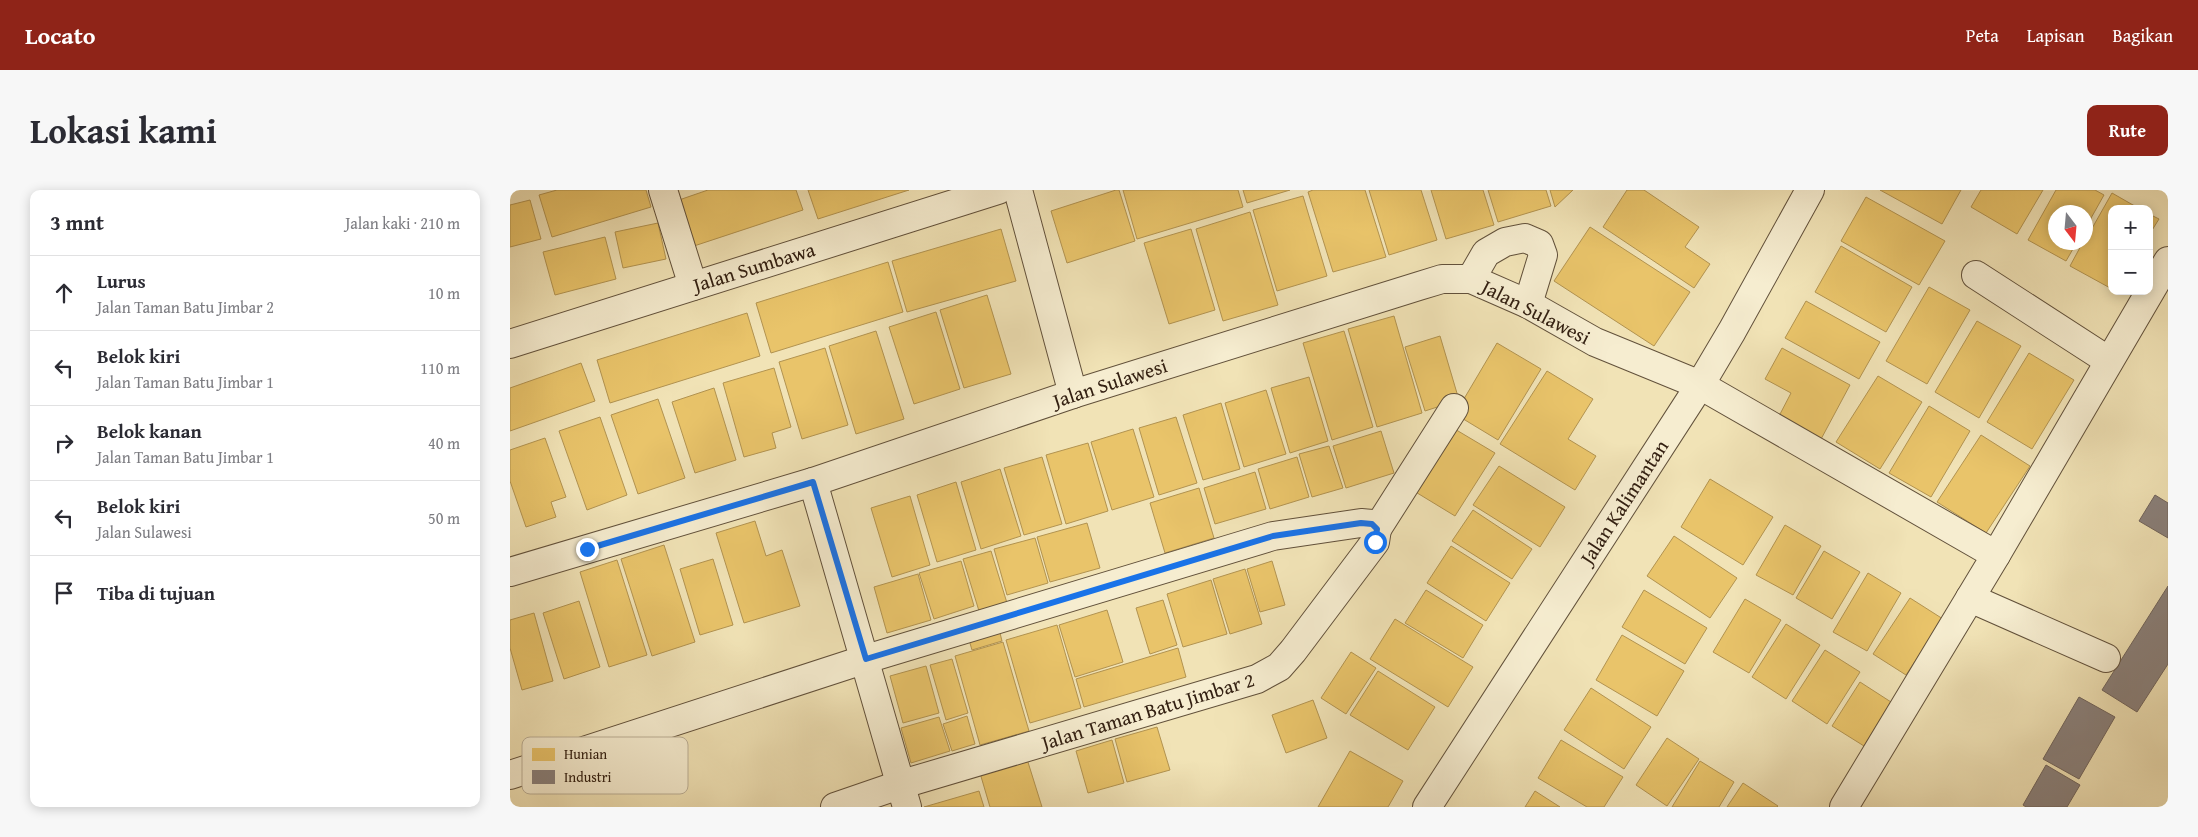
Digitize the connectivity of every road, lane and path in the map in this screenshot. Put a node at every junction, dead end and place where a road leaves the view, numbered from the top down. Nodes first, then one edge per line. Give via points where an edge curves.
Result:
1 (663, 190) edge
2 (998, 190) edge
3 (1018, 190) edge
4 (1810, 190) edge
5 (2168, 262) edge
6 (1976, 275) dead end
7 (1471, 279) junction
8 (693, 286) junction
9 (1528, 304) junction
10 (510, 344) edge
11 (2109, 361) junction
12 (1700, 385) junction
13 (1073, 394) junction
14 (1454, 408) dead end
15 (813, 482) junction
16 (1369, 526) junction
17 (1996, 554) junction
18 (510, 572) edge
19 (1970, 598) junction
20 (2106, 658) dead end
21 (866, 659) junction
22 (627, 737) edge
23 (522, 771) edge
24 (510, 775) edge
25 (903, 796) edge
26 (834, 807) edge
27 (1427, 807) edge
28 (1844, 807) edge

1 - 8 street
2 - 8 street, Jalan Sumbawa
3 - 13 street
4 - 12 street, Jalan Kalimantan
5 - 11 street
6 - 11 street
7 - 9 street, Jalan Sulawesi
7 - 9 street via 1486,253 1504,242 1525,238 1539,244 1544,255
7 - 13 street, Jalan Sulawesi via 1442,279
8 - 10 street, Jalan Sumbawa
9 - 12 street, Jalan Sulawesi via 1596,342
11 - 17 street
12 - 17 street, Jalan Sulawesi
12 - 27 street, Jalan Kalimantan
13 - 15 street, Jalan Sulawesi
14 - 16 street, Jalan Taman Batu Jimbar 2
15 - 18 street, Jalan Sulawesi
15 - 21 street
16 - 21 street via 1273,536
16 - 25 street, Jalan Taman Batu Jimbar 2 via 1375,542 1278,667 1257,679
17 - 19 street
19 - 20 street
19 - 28 street
21 - 22 street
21 - 25 street
23 - 24 street
25 - 26 street, Jalan Taman Batu Jimbar 2

